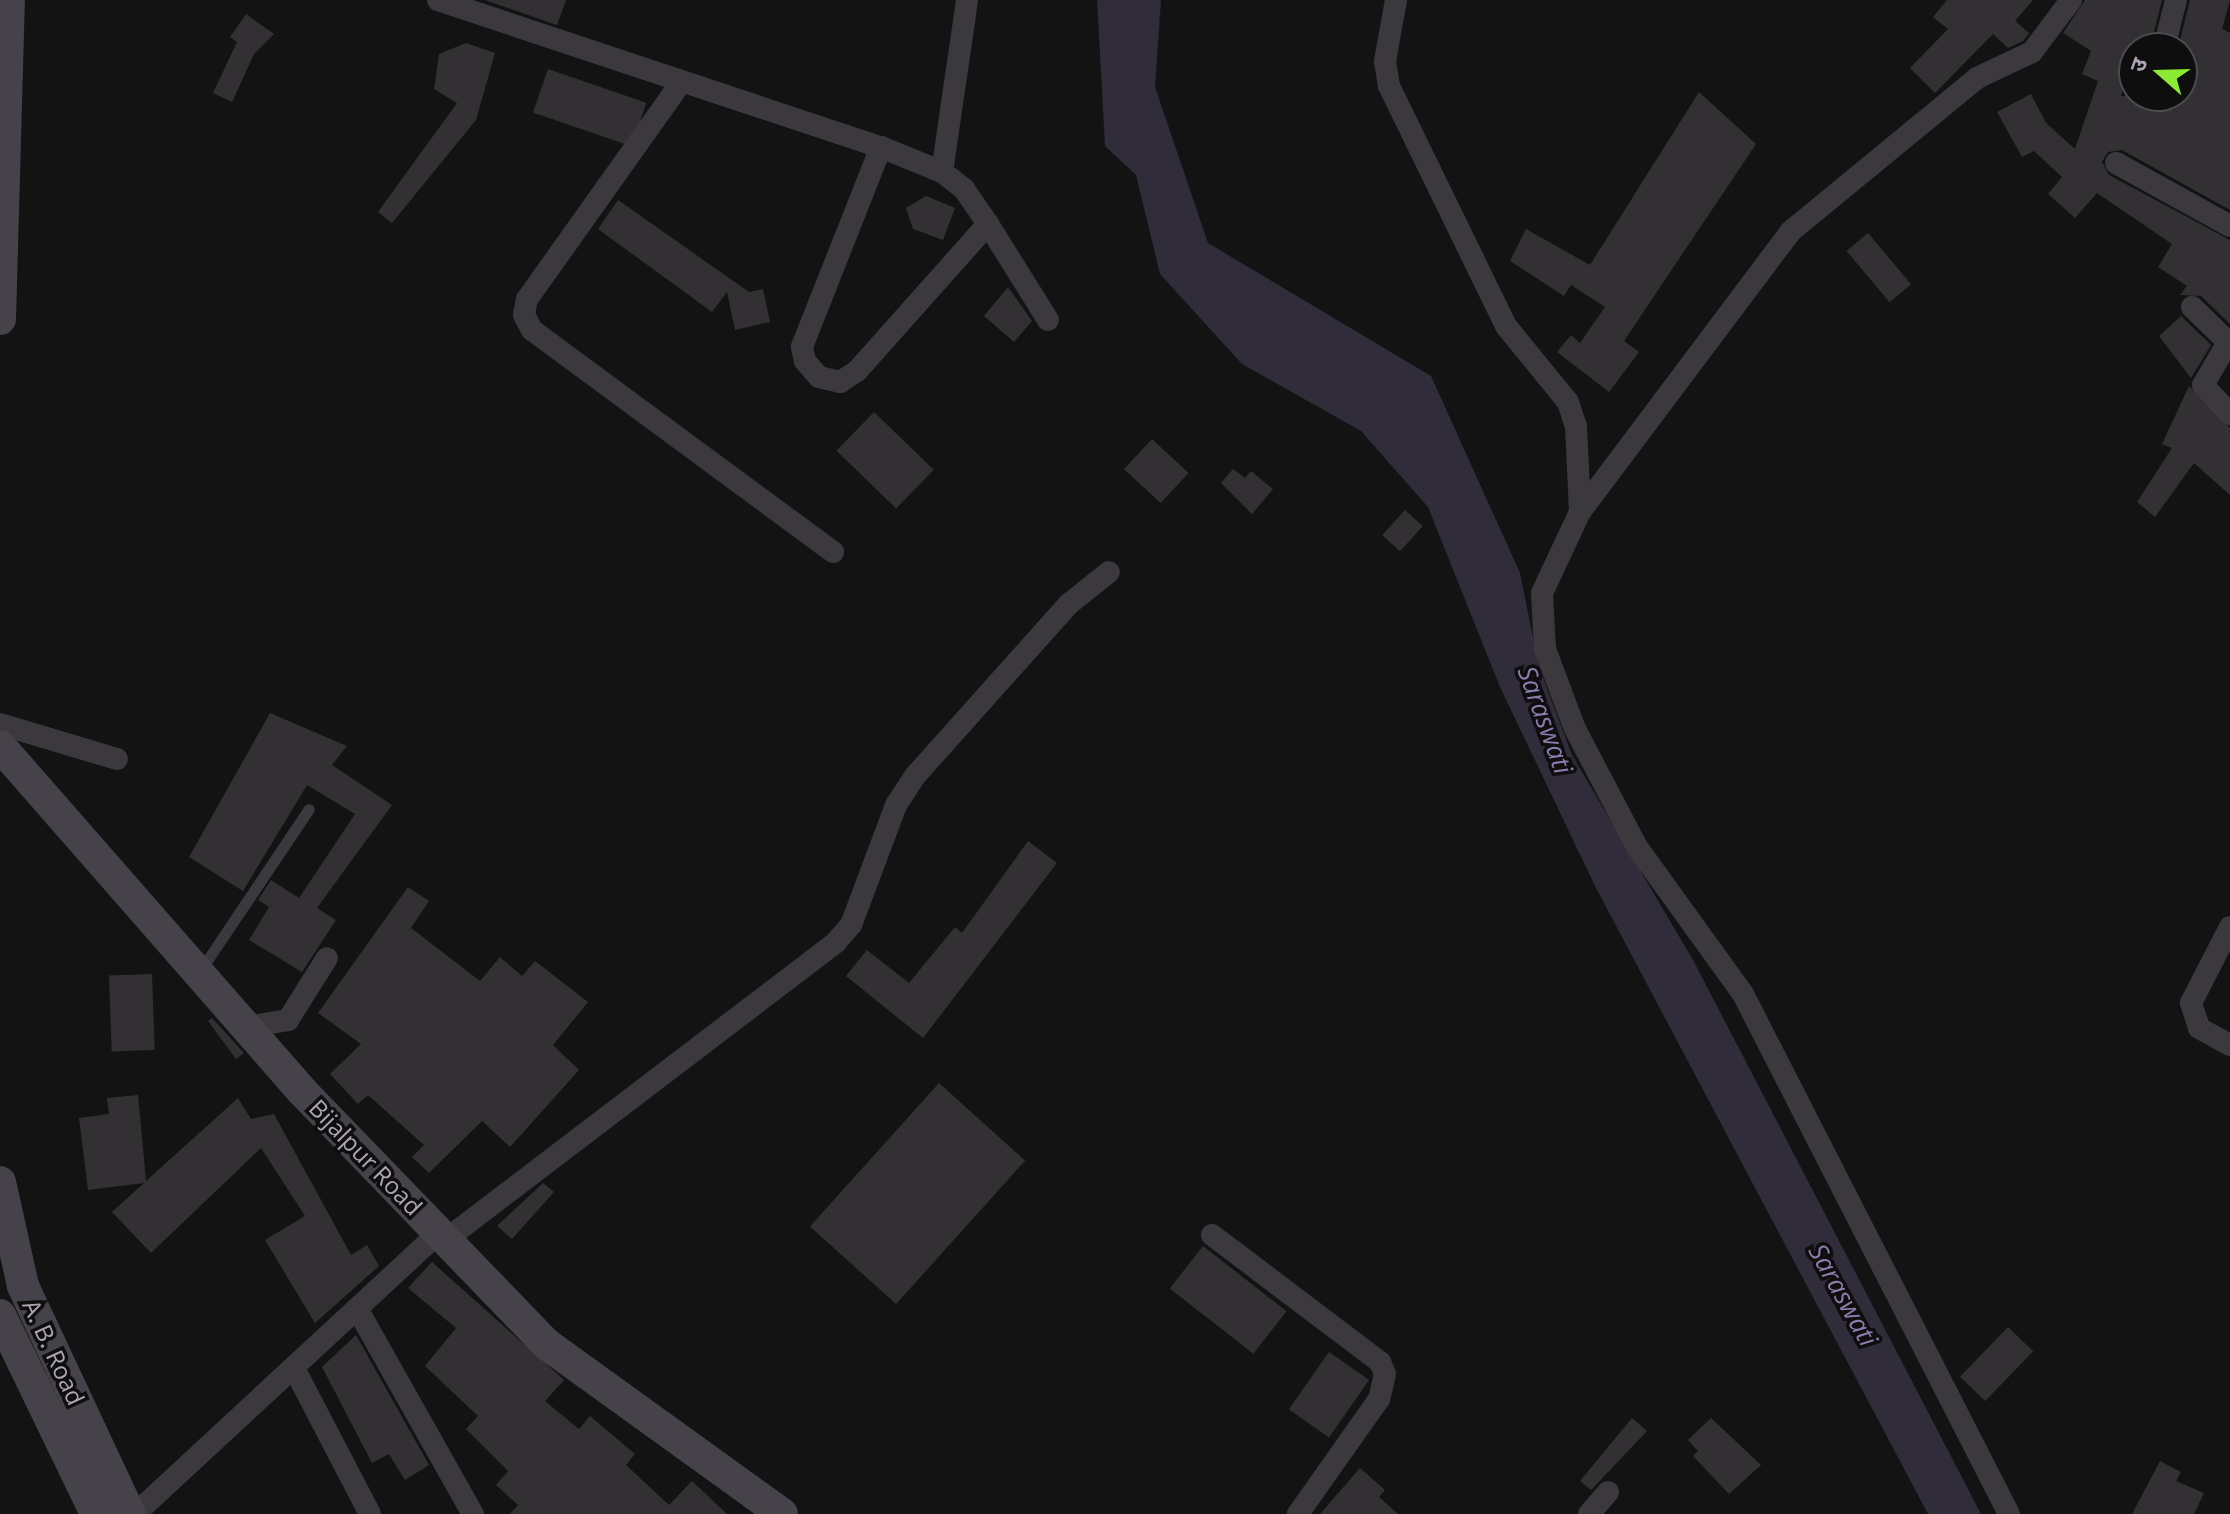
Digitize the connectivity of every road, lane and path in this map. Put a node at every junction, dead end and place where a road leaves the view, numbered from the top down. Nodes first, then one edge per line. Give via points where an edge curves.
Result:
1 (9, 0) edge
2 (438, 0) edge
3 (967, 0) edge
4 (1396, 0) edge
5 (2071, 0) edge
6 (2176, 0) edge
7 (2168, 32) edge
8 (680, 84) junction
9 (881, 147) junction
10 (2116, 163) dead end
11 (942, 172) junction
12 (988, 224) junction
13 (2230, 226) edge
14 (2192, 307) dead end
15 (0, 319) edge
16 (1048, 320) dead end
17 (2229, 340) edge
18 (2230, 414) edge
19 (1580, 512) junction
20 (833, 552) dead end
21 (1109, 572) dead end
22 (0, 724) edge
23 (0, 746) edge
24 (117, 759) dead end
25 (309, 809) dead end
26 (2230, 927) edge
27 (327, 958) dead end
28 (200, 971) junction
29 (248, 1027) junction
30 (2230, 1045) edge
31 (0, 1182) edge
32 (1212, 1235) dead end
33 (441, 1237) junction
34 (359, 1312) junction
35 (0, 1315) edge
36 (295, 1370) junction
37 (1608, 1492) dead end
38 (761, 1508) edge
39 (96, 1514) edge
40 (133, 1514) edge
41 (370, 1514) edge
42 (473, 1514) edge
43 (1298, 1514) edge
44 (1589, 1514) edge
45 (2009, 1514) edge

1 - 15 main road
2 - 8 street
3 - 11 street
4 - 19 street via 1385,61 1389,86 1506,326 1568,402 1576,426
5 - 19 street via 2032,52 1977,78 1791,231
6 - 7 street
8 - 9 street
8 - 20 street via 527,299 524,315 532,330
9 - 11 street
9 - 12 street via 802,347 819,377 840,382 857,371
10 - 13 street
11 - 12 street via 964,189
12 - 16 street
14 - 17 street
17 - 18 street via 2203,385
19 - 45 street via 1542,593 1545,649 1575,729 1637,847 1743,994
21 - 33 street via 1069,604 915,776 896,805 851,925 836,942
22 - 24 street
23 - 28 main road, Bijalpur Road
25 - 28 lane
26 - 30 street via 2191,1015
27 - 29 street via 288,1020
28 - 29 main road, Bijalpur Road
29 - 33 main road, Bijalpur Road
31 - 40 main road, A. B. Road via 23,1286
32 - 43 street via 1380,1362 1385,1374 1379,1399
33 - 34 street
33 - 38 main road, Bijalpur Road via 606,1392
34 - 36 street
34 - 42 street
35 - 39 main road, A. B. Road
36 - 40 street
36 - 41 street
37 - 44 street

